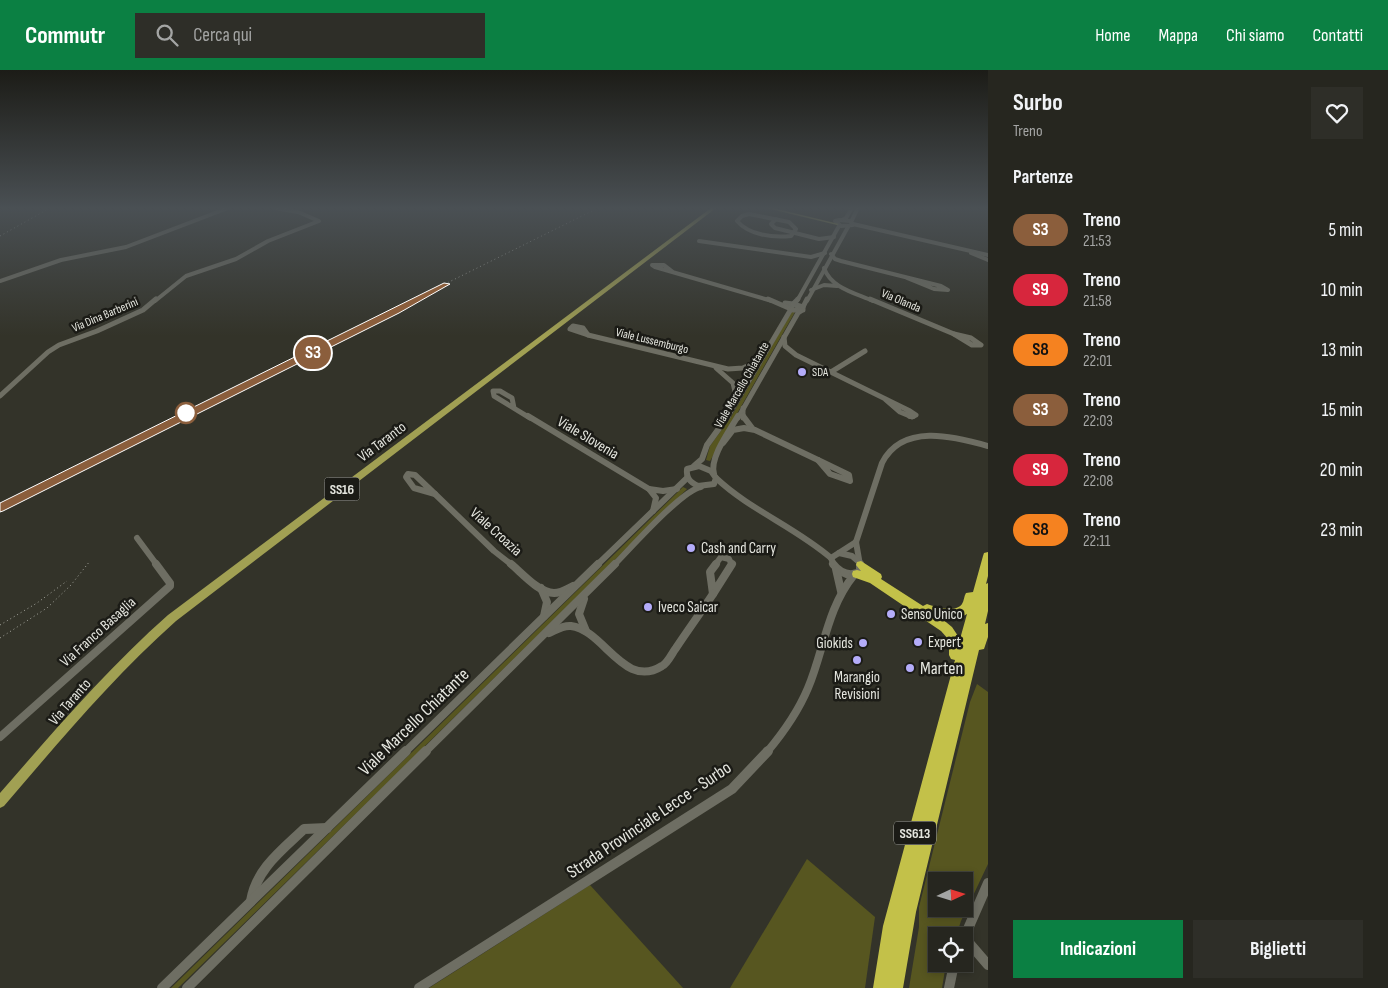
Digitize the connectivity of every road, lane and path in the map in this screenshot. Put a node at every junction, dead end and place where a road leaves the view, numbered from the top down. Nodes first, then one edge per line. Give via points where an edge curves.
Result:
1 (107, 251) edge
2 (251, 251) edge
3 (657, 251) edge
4 (766, 251) edge
5 (834, 251) edge
6 (965, 251) edge
7 (971, 251) edge
8 (825, 253) joint
9 (832, 254) junction
10 (988, 254) edge
11 (808, 257) junction
12 (988, 260) edge
13 (841, 261) junction
14 (828, 262) junction
15 (816, 267) junction
16 (824, 268) junction
17 (673, 272) dead end
18 (907, 278) junction
19 (0, 281) edge
20 (840, 287) junction
21 (811, 290) junction
22 (792, 306) junction
23 (802, 309) junction
24 (954, 334) dead end
25 (588, 335) dead end
26 (784, 337) junction
27 (865, 351) dead end
28 (796, 355) junction
29 (773, 356) junction
30 (762, 358) junction
31 (711, 366) junction
32 (830, 372) junction
33 (0, 396) edge
34 (885, 398) junction
35 (737, 400) junction
36 (743, 407) junction
37 (514, 408) dead end
38 (755, 430) junction
39 (723, 443) junction
40 (988, 446) edge
41 (817, 459) junction
42 (694, 466) junction
43 (715, 476) junction
44 (687, 478) junction
45 (704, 487) junction
46 (677, 488) junction
47 (649, 489) junction
48 (435, 494) dead end
49 (733, 494) junction
50 (652, 514) junction
51 (137, 538) dead end
52 (856, 542) junction
53 (835, 555) junction
54 (988, 556) edge
55 (836, 568) junction
56 (858, 569) junction
57 (984, 569) junction
58 (580, 582) junction
59 (540, 588) junction
60 (988, 588) edge
61 (841, 590) junction
62 (586, 593) junction
63 (713, 594) dead end
64 (543, 619) junction
65 (988, 628) edge
66 (587, 631) junction
67 (544, 635) junction
68 (964, 690) junction
69 (945, 714) junction
70 (0, 737) edge
71 (0, 802) edge
72 (327, 828) junction
73 (988, 883) edge
74 (251, 901) junction
75 (908, 912) junction
76 (968, 927) edge
77 (973, 948) edge
78 (988, 966) edge
79 (952, 972) edge
80 (162, 988) edge
81 (186, 988) edge
82 (419, 988) edge
83 (881, 988) edge
84 (895, 988) edge
85 (900, 988) edge
86 (949, 988) edge

1 - 19 street via 61,260
2 - 33 street, Via Dina Barberini via 186,276 139,312 59,345
3 - 71 main road, Via Taranto / SS16 via 172,618 141,644
4 - 11 street
5 - 9 street, Viale Marcello Chiatante
6 - 12 street
7 - 10 street
8 - 11 street
8 - 15 street, Viale Marcello Chiatante
9 - 13 street
9 - 14 street, Viale Marcello Chiatante
11 - 15 street
13 - 14 street
13 - 18 street
14 - 16 street, Viale Marcello Chiatante
15 - 22 street, Viale Marcello Chiatante
16 - 20 street, Via Olanda via 827,278
16 - 21 street, Viale Marcello Chiatante
17 - 22 street
18 - 18 street via 934,289 948,290 941,286
20 - 21 street, Via Olanda via 824,285
20 - 24 street, Via Olanda
21 - 23 street, Viale Marcello Chiatante
22 - 23 street
22 - 30 street, Viale Marcello Chiatante
23 - 26 street, Viale Marcello Chiatante
25 - 31 street, Viale Lussemburgo
26 - 28 street via 785,346
26 - 29 street, Viale Marcello Chiatante
27 - 32 street
28 - 29 street via 782,353
28 - 32 street
29 - 36 street, Viale Marcello Chiatante
30 - 31 street, Viale Lussemburgo via 753,365 737,369
30 - 35 street, Viale Marcello Chiatante
31 - 35 street, Viale Lussemburgo via 730,379 736,388
32 - 34 street
34 - 34 street via 904,414 916,415
35 - 42 street, Viale Marcello Chiatante via 707,445 702,459
36 - 38 street via 743,417
36 - 39 street, Viale Marcello Chiatante
37 - 47 street, Viale Slovenia
38 - 39 street via 738,428
38 - 41 street
39 - 43 street, Viale Marcello Chiatante via 713,463
40 - 52 street via 936,436 913,438 897,444 883,461
41 - 41 street via 825,471 844,480 852,478
42 - 43 street via 708,469
42 - 44 street, Viale Marcello Chiatante via 686,472
43 - 45 street, Viale Marcello Chiatante via 714,484
43 - 49 street
44 - 45 street
44 - 46 street, Viale Marcello Chiatante
45 - 49 street
45 - 62 street, Viale Marcello Chiatante via 681,498
46 - 47 street
46 - 50 street, Viale Marcello Chiatante
47 - 50 street via 656,498
48 - 59 street, Viale Croazia via 494,551
49 - 53 street
50 - 58 street, Viale Marcello Chiatante
51 - 70 street, Via Franco Basaglia via 170,586
52 - 53 street
52 - 56 street
53 - 55 street
53 - 56 street via 847,554
54 - 57 highway, SS613
55 - 56 street via 844,574
55 - 61 street
56 - 57 highway via 935,613 950,614 960,613 966,608 976,578
56 - 61 street, Strada Provinciale Lecce - Surbo
56 - 69 highway via 932,616 953,634 958,645 944,696
57 - 69 highway, SS613
58 - 59 street via 560,592 552,593
58 - 64 street, Viale Marcello Chiatante
59 - 64 street via 547,602
60 - 68 highway, SS613
61 - 82 street, Strada Provinciale Lecce - Surbo via 815,669 793,717 782,735 732,789
62 - 66 street via 579,614
62 - 67 street, Viale Marcello Chiatante
63 - 66 street via 663,666 651,672 635,671 624,665
64 - 72 street, Viale Marcello Chiatante
65 - 68 highway via 982,636 970,684
66 - 67 street via 570,626
67 - 81 street, Viale Marcello Chiatante
68 - 75 highway, SS613
69 - 83 highway, SS613 via 891,926
72 - 74 street, Viale Marcello Chiatante
72 - 74 street via 304,829 266,864 252,888
73 - 76 street
74 - 80 street, Viale Marcello Chiatante
75 - 84 highway, SS613
75 - 85 highway
77 - 78 street
79 - 86 street

